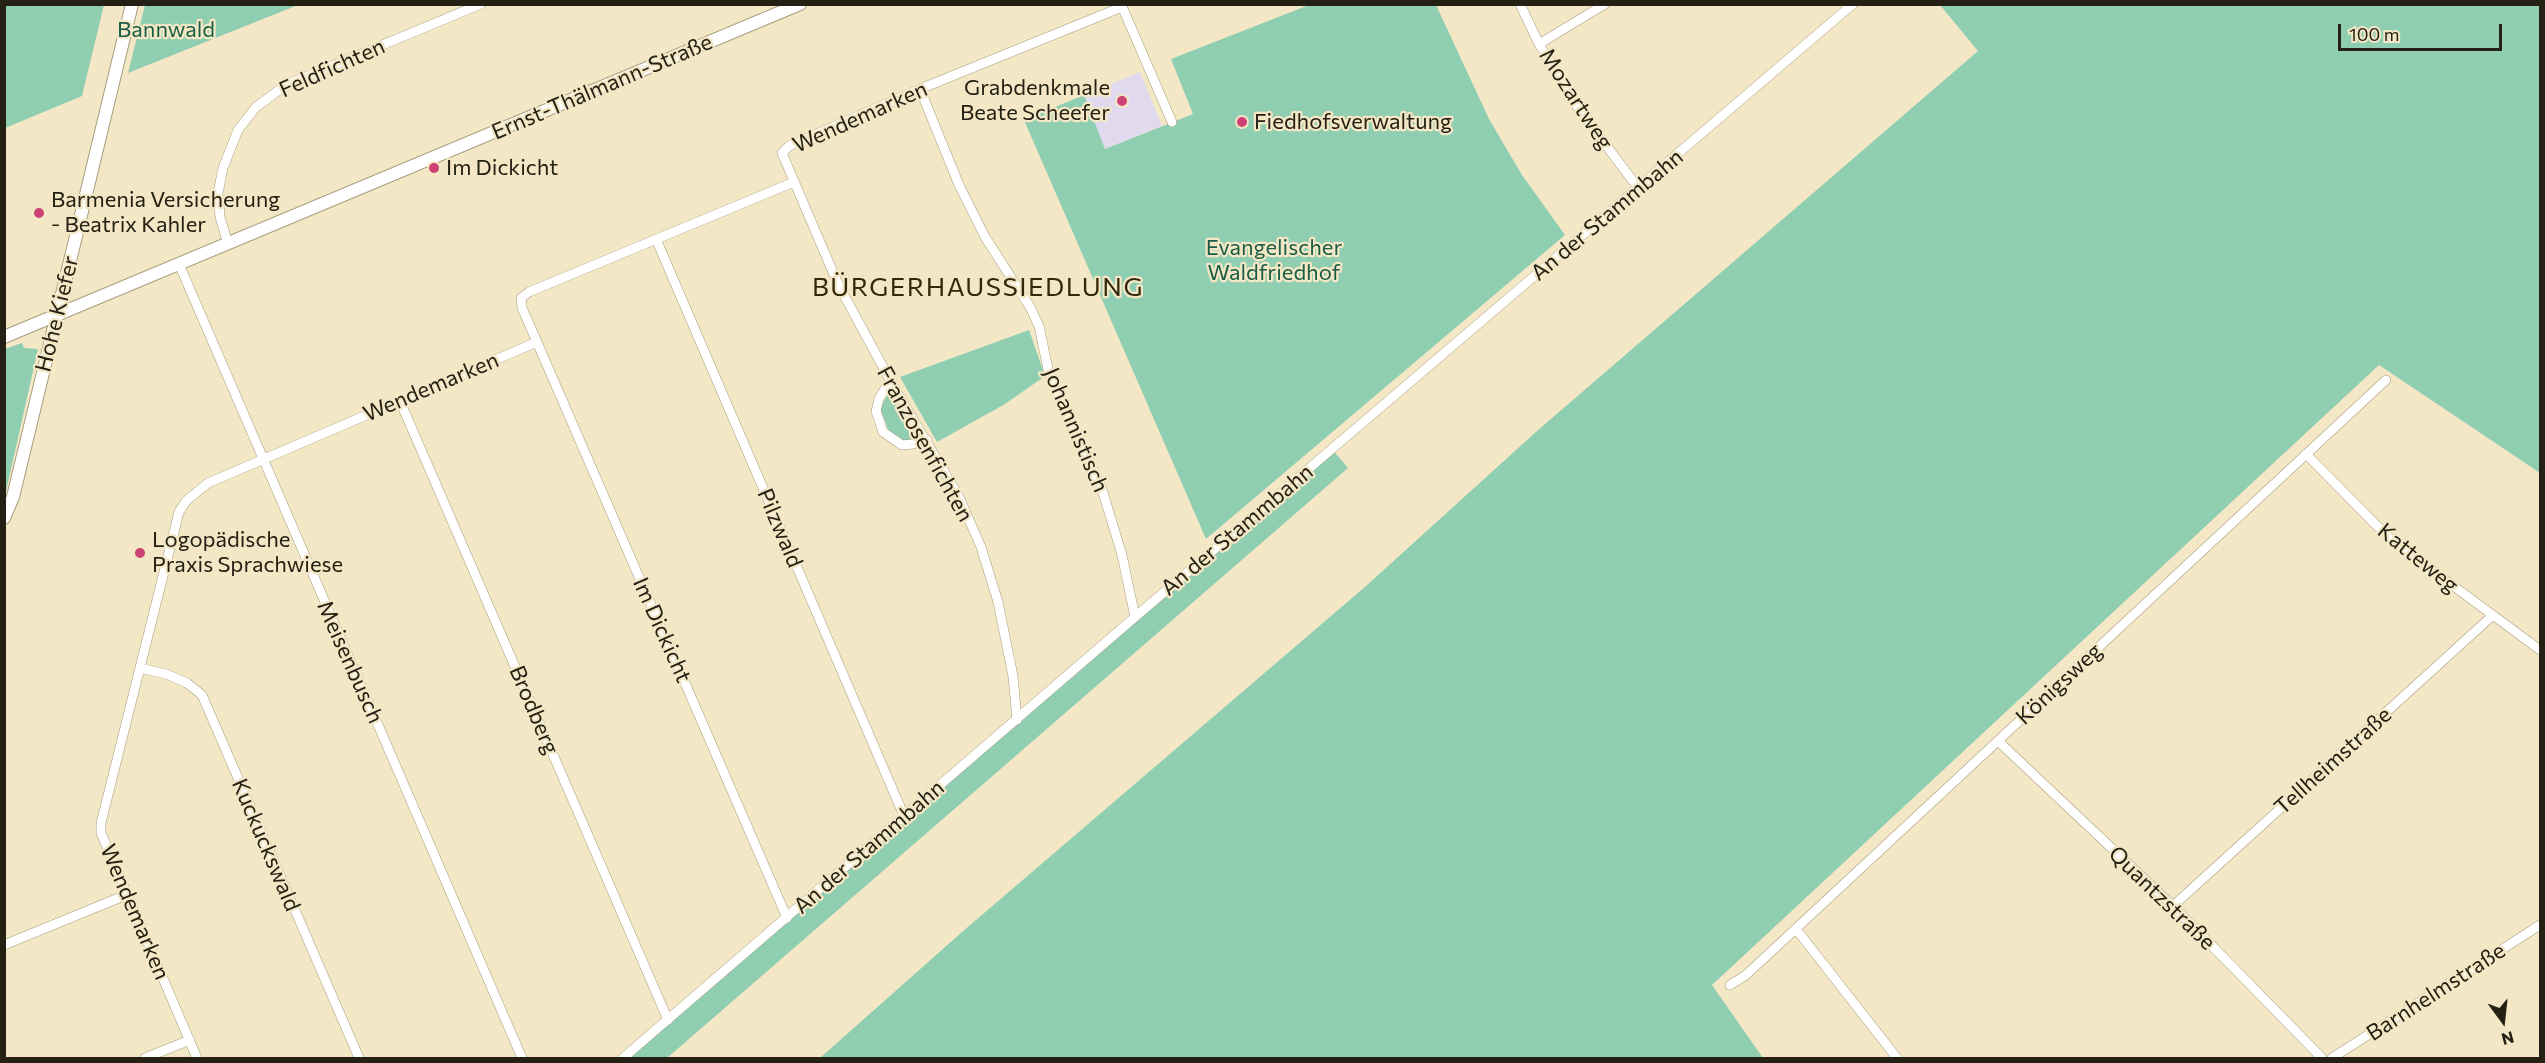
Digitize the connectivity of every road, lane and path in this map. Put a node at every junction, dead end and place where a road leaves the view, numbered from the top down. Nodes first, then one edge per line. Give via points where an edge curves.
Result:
1 (132, 4) edge
2 (481, 4) edge
3 (800, 4) edge
4 (1520, 4) edge
5 (1605, 4) edge
6 (1853, 4) edge
7 (1122, 6) edge
8 (1539, 44) junction
9 (920, 90) junction
10 (1172, 122) dead end
11 (794, 182) junction
12 (1639, 189) junction
13 (656, 239) junction
14 (228, 244) junction
15 (179, 264) junction
16 (55, 316) junction
17 (4, 337) edge
18 (537, 342) junction
19 (890, 380) junction
20 (2386, 380) dead end
21 (400, 401) junction
22 (927, 440) junction
23 (2306, 454) junction
24 (263, 461) junction
25 (4, 518) edge
26 (2492, 616) junction
27 (1135, 617) junction
28 (2541, 650) edge
29 (140, 668) junction
30 (1017, 720) junction
31 (1998, 741) junction
32 (904, 816) junction
33 (126, 895) junction
34 (2173, 906) junction
35 (787, 918) junction
36 (2541, 924) edge
37 (1796, 929) junction
38 (4, 945) edge
39 (1730, 985) dead end
40 (668, 1020) junction
41 (190, 1040) junction
42 (145, 1059) edge
43 (197, 1059) edge
44 (359, 1059) edge
45 (522, 1059) edge
46 (623, 1059) edge
47 (1897, 1059) edge
48 (2322, 1059) edge
49 (2332, 1059) edge

1 - 16 street, Hohe Kiefer
2 - 14 street, Feldfichten via 286,85 256,107 238,130 223,168 219,217
3 - 14 street, Ernst-Thälmann-Straße
4 - 8 street, Mozartweg
5 - 8 street
6 - 12 street, An der Stammbahn
7 - 9 street, Wendemarken
7 - 10 street
8 - 12 street, Mozartweg via 1575,104
9 - 11 street, Wendemarken via 785,149 782,153
9 - 27 street, Johannistisch via 985,237 1039,326 1049,374 1101,486
11 - 13 street, Wendemarken
11 - 19 street, Franzosenfichten via 838,284
12 - 27 street, An der Stammbahn
13 - 18 street, Wendemarken via 521,298
13 - 32 street, Pilzwald
14 - 15 street, Ernst-Thälmann-Straße
15 - 16 street, Ernst-Thälmann-Straße
15 - 24 street, Meisenbusch
16 - 17 street, Ernst-Thälmann-Straße
16 - 25 street, Hohe Kiefer via 13,498
18 - 21 street, Wendemarken
18 - 35 street, Im Dickicht
19 - 22 street, Franzosenfichten
19 - 22 street via 876,411 883,432 902,445
20 - 23 street, Königsweg
21 - 24 street, Wendemarken
21 - 40 street, Brodberg
22 - 30 street, Franzosenfichten via 959,497 991,580 1013,676
23 - 26 street, Katteweg via 2390,539
23 - 31 street, Königsweg
24 - 29 street, Wendemarken via 208,483 182,507 175,521
24 - 45 street, Meisenbusch
26 - 28 street, Katteweg
26 - 34 street, Tellheimstraße
27 - 30 street, An der Stammbahn
29 - 33 street, Wendemarken via 100,832
29 - 44 street, Kuckuckswald via 187,683 202,695
30 - 32 street, An der Stammbahn
31 - 34 street, Quantzstraße
31 - 37 street, Königsweg
32 - 35 street, An der Stammbahn
33 - 38 street
33 - 41 street, Wendemarken
34 - 48 street, Quantzstraße
35 - 40 street, An der Stammbahn
36 - 49 street, Barnhelmstraße
37 - 39 street, Königsweg
37 - 47 street
40 - 46 street, An der Stammbahn
41 - 42 street
41 - 43 street, Wendemarken

